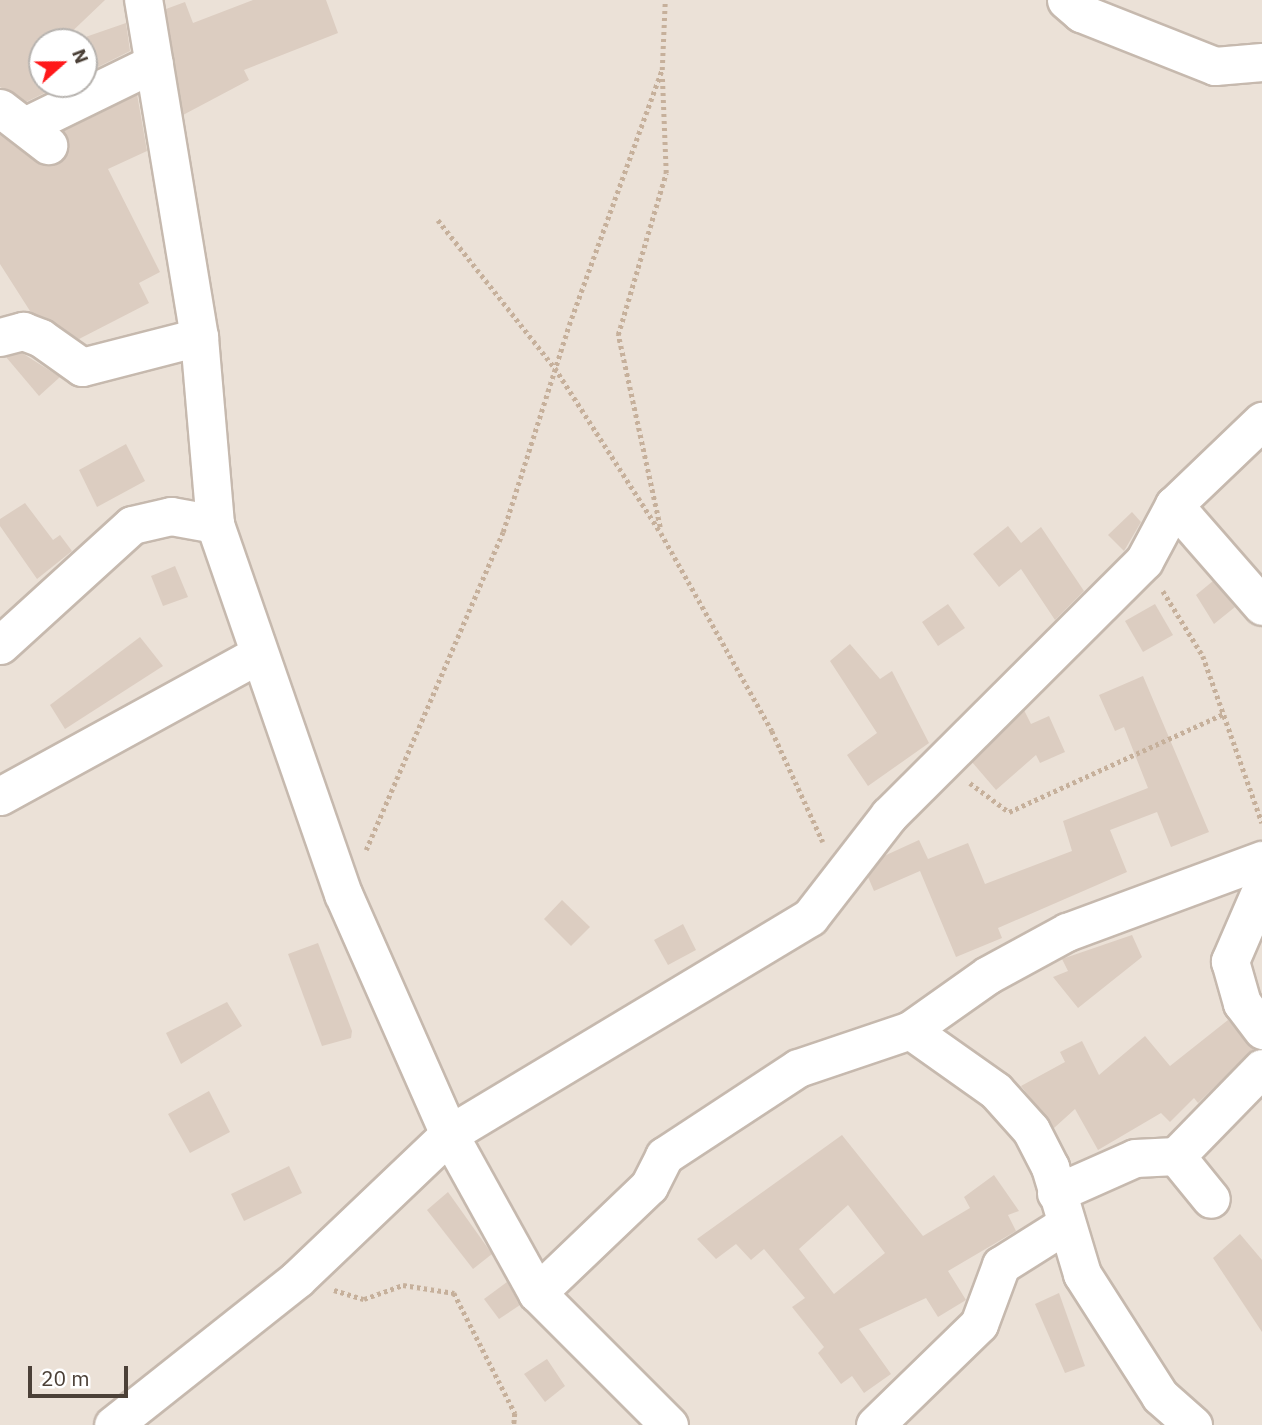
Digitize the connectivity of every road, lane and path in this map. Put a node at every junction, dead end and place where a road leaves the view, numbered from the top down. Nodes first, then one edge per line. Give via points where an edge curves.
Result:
1 (143, 0) edge
2 (665, 0) edge
3 (1066, 0) edge
4 (1262, 62) edge
5 (154, 63) junction
6 (662, 70) junction
7 (25, 126) edge
8 (438, 220) dead end
9 (0, 337) edge
10 (199, 337) junction
11 (555, 368) junction
12 (1262, 421) edge
13 (1174, 505) junction
14 (215, 524) junction
15 (661, 533) junction
16 (1144, 561) junction
17 (1262, 606) edge
18 (0, 645) edge
19 (258, 655) junction
20 (1225, 713) junction
21 (942, 762) junction
22 (0, 796) edge
23 (1262, 823) edge
24 (1262, 860) edge
25 (838, 876) junction
26 (1262, 887) edge
27 (343, 894) junction
28 (910, 1030) junction
29 (1262, 1030) edge
30 (1262, 1068) edge
31 (449, 1134) junction
32 (1176, 1156) junction
33 (1211, 1199) dead end
34 (1061, 1209) junction
35 (297, 1279) junction
36 (537, 1293) junction
37 (113, 1425) edge
38 (514, 1425) edge
39 (668, 1425) edge
40 (875, 1425) edge
41 (1194, 1425) edge

1 - 5 street
2 - 6 path
3 - 4 street via 1081,13 1215,66
5 - 7 street
5 - 10 street
6 - 11 path
6 - 15 path via 666,173 618,334
8 - 11 path
9 - 10 street via 23,331 82,367
10 - 14 street
11 - 15 path
11 - 27 path via 503,532 393,798
12 - 13 street
13 - 16 street
13 - 17 street
14 - 18 street via 171,516 132,525
14 - 19 street
15 - 25 path via 772,732
16 - 20 path via 1203,656
16 - 21 street
19 - 22 street
19 - 27 street
20 - 21 path via 1009,812
20 - 23 path
21 - 25 street
24 - 28 street via 1067,932 988,975
25 - 31 street via 810,917
26 - 29 street via 1230,961 1242,1003
27 - 31 street
28 - 34 street via 996,1091 1031,1130
28 - 36 street via 798,1068 664,1156 649,1186
30 - 32 street
31 - 35 street
31 - 36 street
32 - 33 street
32 - 34 street via 1135,1158
34 - 40 street via 1001,1265 979,1324 946,1363
34 - 41 street via 1082,1274 1118,1337 1160,1396
35 - 37 street
35 - 38 path via 364,1299 403,1285 454,1293 515,1413
36 - 39 street

